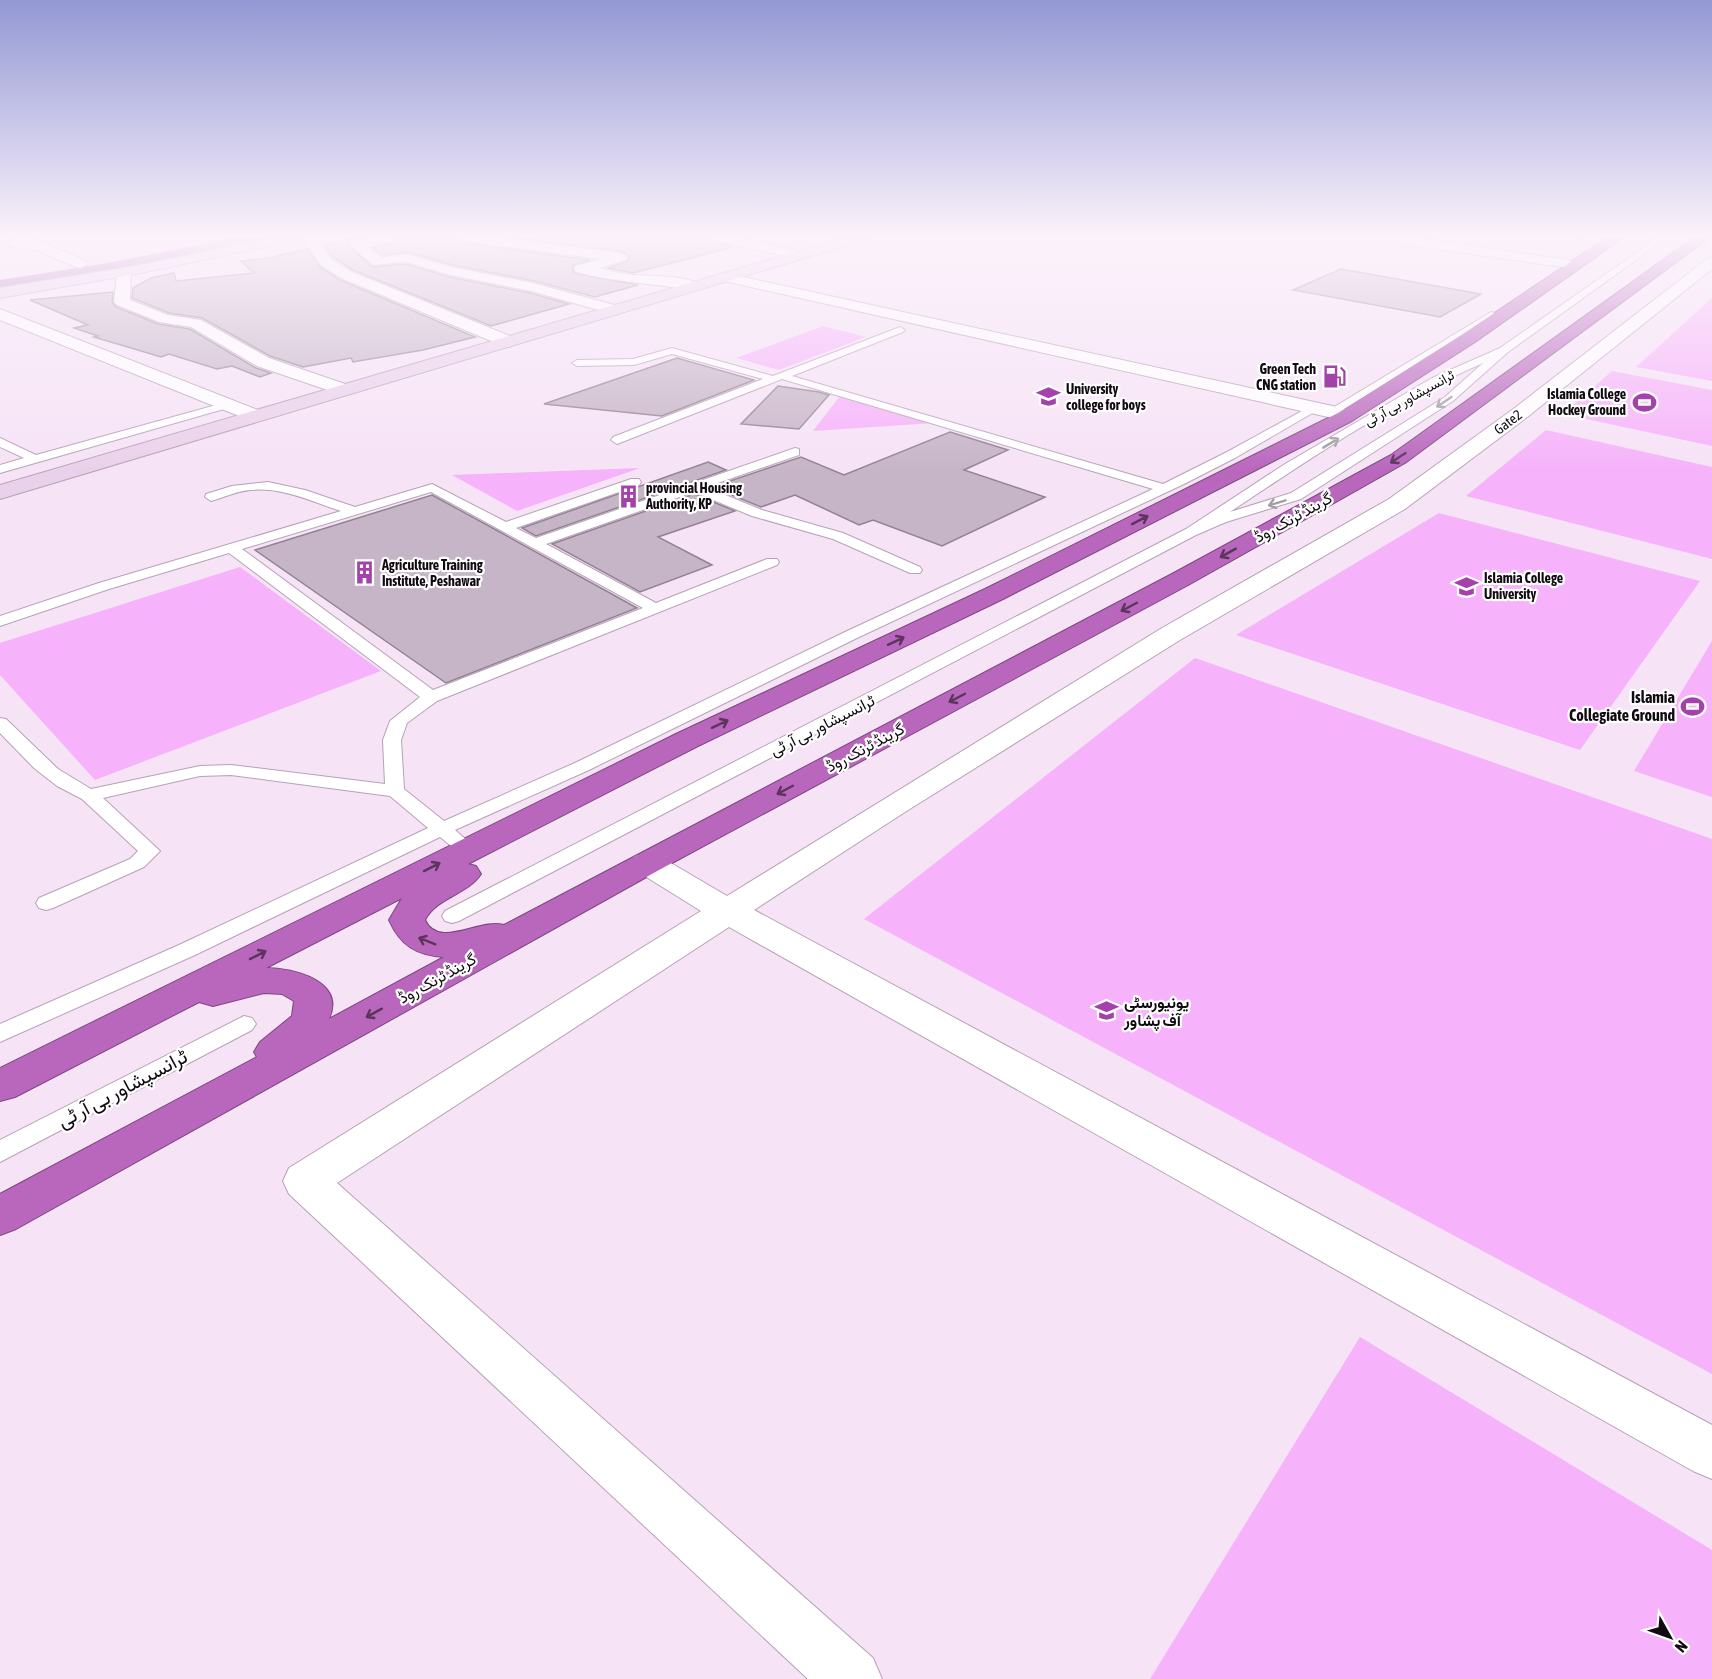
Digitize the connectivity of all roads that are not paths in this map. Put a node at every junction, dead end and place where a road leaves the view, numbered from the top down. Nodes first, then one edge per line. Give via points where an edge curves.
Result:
1 (3, 315) edge
2 (156, 315) edge
3 (441, 315) edge
4 (598, 315) edge
5 (898, 315) edge
6 (1492, 315) edge
7 (1501, 315) edge
8 (1553, 315) edge
9 (1596, 315) edge
10 (1643, 315) edge
11 (900, 330) dead end
12 (509, 342) junction
13 (1504, 350) junction
14 (577, 363) dead end
15 (778, 377) junction
16 (345, 390) junction
17 (227, 405) junction
18 (1315, 408) junction
19 (1339, 413) junction
20 (256, 416) junction
21 (617, 440) dead end
22 (0, 442) edge
23 (795, 452) dead end
24 (35, 459) junction
25 (0, 469) edge
26 (635, 482) dead end
27 (694, 487) junction
28 (1163, 488) junction
29 (0, 492) edge
30 (211, 497) dead end
31 (355, 511) junction
32 (506, 527) junction
33 (1191, 532) junction
34 (535, 543) junction
35 (231, 548) junction
36 (772, 562) dead end
37 (915, 570) dead end
38 (657, 609) junction
39 (0, 621) edge
40 (431, 697) junction
41 (0, 723) edge
42 (687, 740) junction
43 (396, 790) junction
44 (89, 795) junction
45 (443, 828) junction
46 (467, 849) junction
47 (642, 866) junction
48 (46, 903) dead end
49 (728, 911) junction
50 (452, 916) dead end
51 (244, 1024) dead end
52 (0, 1034) edge
53 (0, 1086) edge
54 (147, 1137) junction
55 (0, 1152) edge
56 (0, 1216) edge
57 (1712, 1453) edge
58 (852, 1679) edge

1 - 17 street
2 - 16 street via 195,323 263,362
3 - 12 street
4 - 12 street
5 - 18 street
6 - 19 lane
7 - 19 highway
8 - 13 lane
9 -> 47 highway, گرینڈ ٹرنک روڈ via 1398,459
10 - 49 street, Gate2 via 1519,414 1371,520 1171,634
11 - 15 lane
12 - 16 street
33 -> 13 lane, ٹرانسپشاور بی آر ٹی via 1289,467 1436,380
13 -> 33 lane, ٹرانسپشاور بی آر ٹی via 1449,399 1296,496
14 - 15 lane via 634,362 672,351
15 - 21 lane
15 - 28 lane
16 - 20 street
17 - 20 street
17 - 24 lane
18 - 19 street
18 - 28 lane
42 -> 19 highway via 994,594 1274,454
20 - 29 street
22 - 24 lane
23 - 27 lane
24 - 25 lane
26 - 32 lane
27 - 34 lane
27 - 37 lane via 757,513 838,536
28 - 45 lane via 594,761
30 - 31 lane via 241,486 270,485 294,489
31 - 32 lane via 432,488
31 - 35 lane
32 - 34 lane
33 - 50 lane, ٹرانسپشاور بی آر ٹی
34 - 38 lane
35 - 39 lane
35 - 40 lane
36 - 38 lane
38 - 40 lane
40 - 43 lane via 399,721 392,740
41 - 44 lane via 36,760
42 - 46 highway
47 -> 42 highway via 495,934 463,944 421,941 410,931 407,920 417,902 430,892 591,806 651,770
43 - 44 lane via 256,772 200,771
43 - 45 lane
44 - 48 lane via 150,851 137,863
45 - 46 lane
45 - 52 lane
53 -> 46 highway
47 - 49 street
47 -> 54 highway, گرینڈ ٹرنک روڈ
49 - 57 street
49 - 58 street, Gate2 via 305,1181
51 - 55 lane, ٹرانسپشاور بی آر ٹی
53 - 54 highway via 104,1034 238,985 280,980 299,984 312,995 313,1012 306,1027
54 - 56 highway, گرینڈ ٹرنک روڈ

